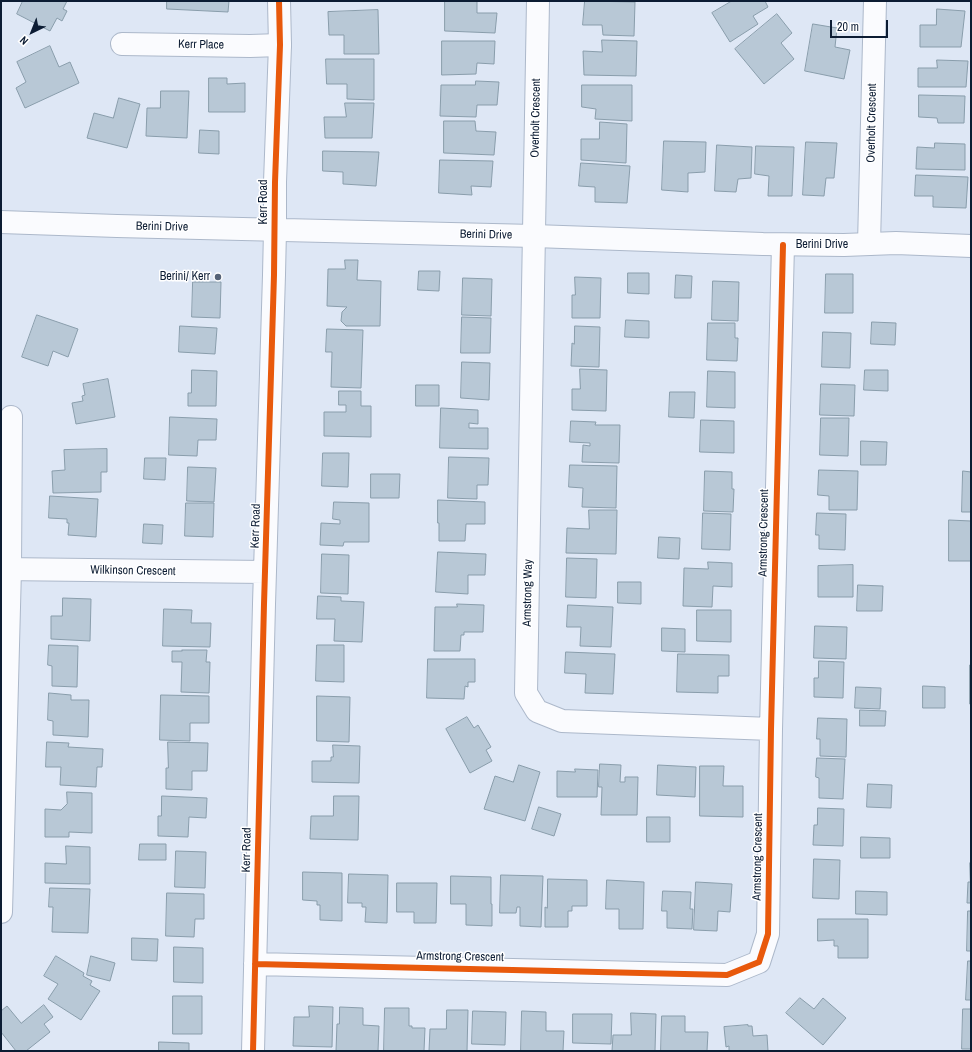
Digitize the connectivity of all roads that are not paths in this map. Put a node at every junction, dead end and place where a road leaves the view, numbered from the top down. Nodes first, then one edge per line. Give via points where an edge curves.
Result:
1 (279, 1) edge
2 (538, 1) edge
3 (875, 1) edge
4 (122, 44) dead end
5 (280, 45) junction
6 (1, 222) edge
7 (274, 230) junction
8 (534, 236) junction
9 (869, 244) junction
10 (783, 245) junction
11 (971, 246) edge
12 (11, 417) dead end
13 (6, 569) edge
14 (265, 572) junction
15 (771, 729) junction
16 (1, 912) edge
17 (256, 964) junction
18 (253, 1051) edge

1 - 5 street, Kerr Road
2 - 8 street, Overholt Crescent
3 - 9 street, Overholt Crescent
4 - 5 street, Kerr Place
5 - 7 street, Kerr Road
6 - 7 street, Berini Drive
7 - 8 street, Berini Drive
7 - 14 street, Kerr Road
8 - 10 street, Berini Drive
8 - 15 street, Armstrong Way via 526,693 537,711 562,721
9 - 10 street, Berini Drive
9 - 11 street, Berini Drive
10 - 15 street, Armstrong Crescent
12 - 13 street
13 - 14 street, Wilkinson Crescent
13 - 16 street
14 - 17 street, Kerr Road
15 - 17 street, Armstrong Crescent via 768,934 759,962 727,975
17 - 18 street, Kerr Road

